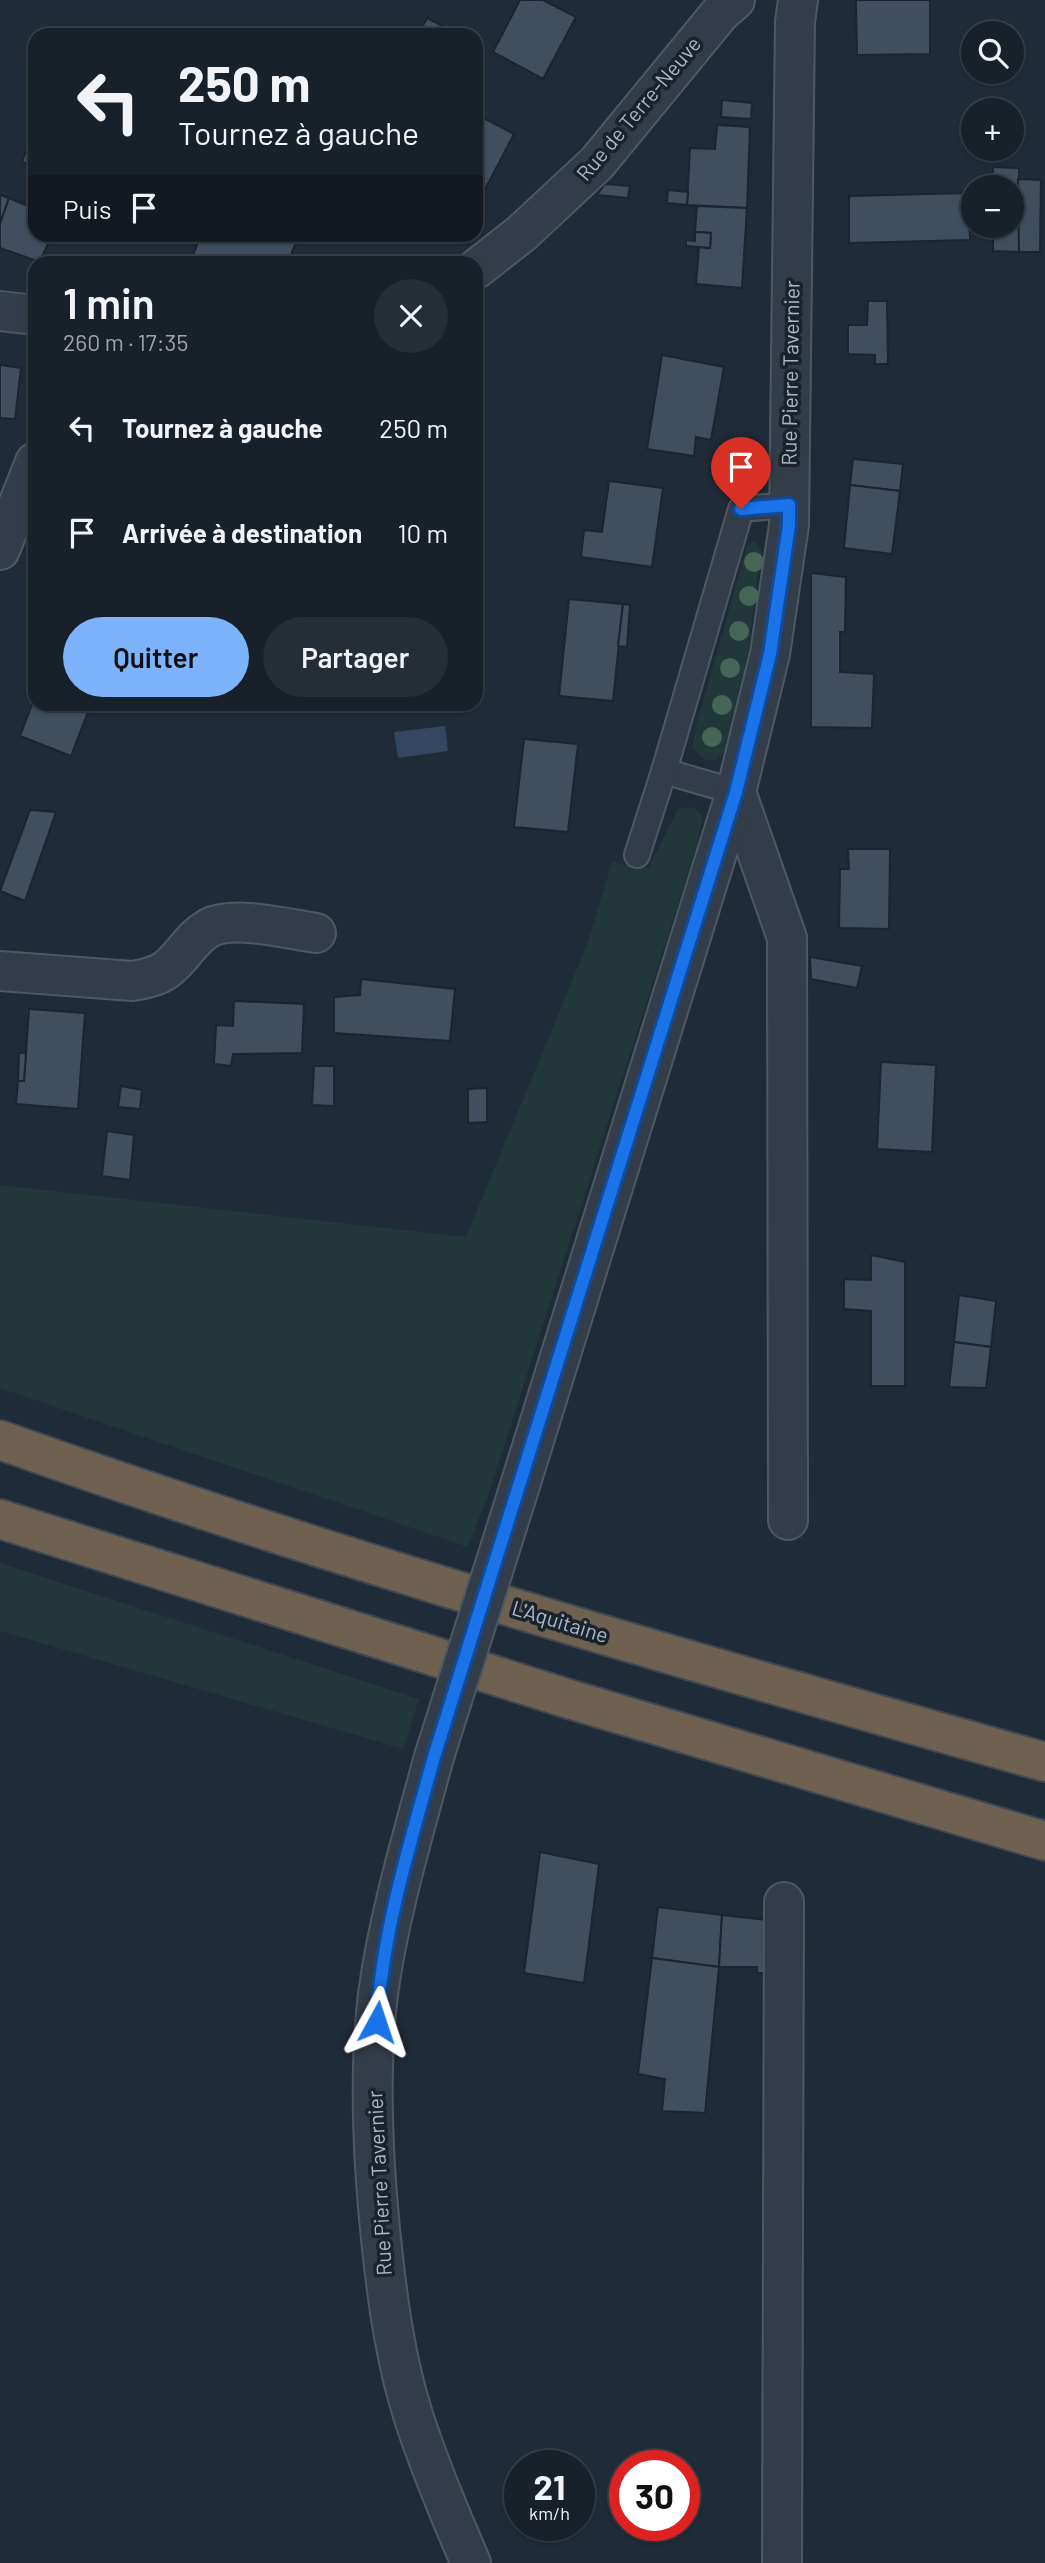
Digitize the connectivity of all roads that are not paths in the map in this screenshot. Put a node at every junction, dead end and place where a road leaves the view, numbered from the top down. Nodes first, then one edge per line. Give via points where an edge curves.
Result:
1 (735, 0) edge
2 (798, 0) edge
3 (483, 264) edge
4 (0, 311) edge
5 (28, 314) edge
6 (28, 480) edge
7 (789, 505) junction
8 (0, 550) edge
9 (664, 771) junction
10 (736, 792) junction
11 (637, 855) dead end
12 (316, 933) dead end
13 (0, 971) edge
14 (0, 1440) edge
15 (0, 1519) edge
16 (788, 1520) dead end
17 (1045, 1762) edge
18 (1045, 1841) edge
19 (784, 1902) dead end
20 (471, 2563) edge
21 (782, 2563) edge

1 - 3 street, Rue de Terre-Neuve via 720,12 597,163
2 - 7 street, Rue Pierre Tavernier
4 - 5 street
6 - 8 street
7 - 9 lane via 741,509
7 - 10 street, Rue Pierre Tavernier via 770,654
9 - 10 lane
9 - 11 lane
10 - 16 street via 787,938
10 - 20 street, Rue Pierre Tavernier, bridge via 434,1757 397,1894 378,1995 372,2100 376,2199 390,2317 413,2414
12 - 13 street via 231,922 211,927 167,970 132,981
14 - 17 highway, L'Aquitaine via 581,1629
15 - 18 highway via 558,1696
19 - 21 street

